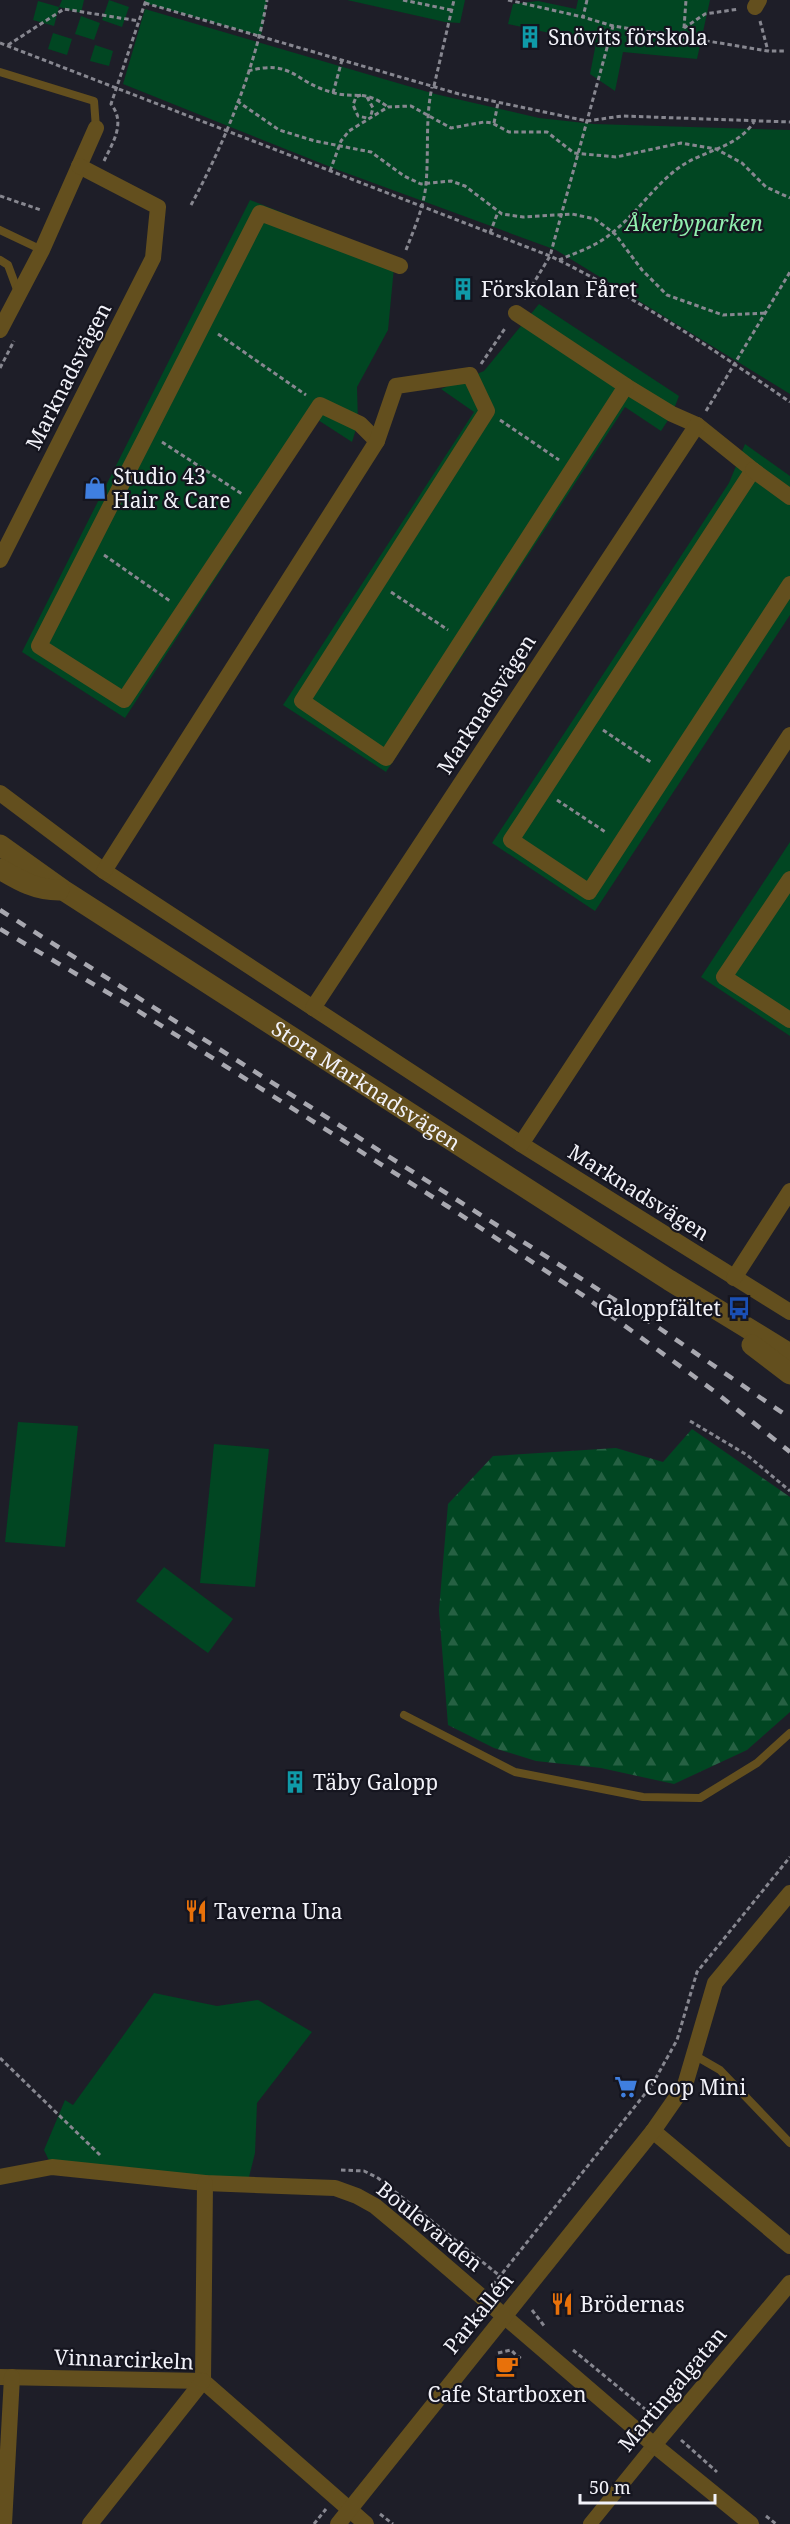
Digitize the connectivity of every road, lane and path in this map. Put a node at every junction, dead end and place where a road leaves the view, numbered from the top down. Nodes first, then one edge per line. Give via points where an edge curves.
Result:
1 (267, 0) edge
2 (403, 0) edge
3 (454, 0) edge
4 (508, 0) edge
5 (530, 0) edge
6 (587, 0) edge
7 (686, 0) edge
8 (145, 2) edge
9 (757, 4) edge
10 (534, 6) junction
11 (452, 10) junction
12 (583, 17) junction
13 (139, 21) junction
14 (613, 26) junction
15 (684, 28) junction
16 (261, 36) junction
17 (682, 37) junction
18 (0, 43) edge
19 (8, 45) junction
20 (768, 51) junction
21 (785, 51) dead end
22 (342, 60) junction
23 (248, 71) junction
24 (0, 72) edge
25 (433, 86) junction
26 (117, 88) junction
27 (333, 93) junction
28 (363, 95) junction
29 (237, 101) junction
30 (498, 103) junction
31 (111, 104) dead end
32 (388, 107) junction
33 (427, 114) junction
34 (369, 117) junction
35 (587, 121) junction
36 (754, 122) junction
37 (790, 122) edge
38 (494, 123) junction
39 (96, 128) joint
40 (226, 131) junction
41 (339, 146) junction
42 (718, 150) junction
43 (578, 153) junction
44 (79, 166) junction
45 (330, 171) junction
46 (426, 184) junction
47 (0, 196) edge
48 (790, 198) edge
49 (190, 205) dead end
50 (422, 206) junction
51 (498, 211) junction
52 (44, 212) dead end
53 (563, 215) junction
54 (0, 230) edge
55 (613, 232) junction
56 (490, 233) junction
57 (42, 250) junction
58 (550, 256) junction
59 (0, 260) edge
60 (559, 260) junction
61 (400, 266) joint
62 (790, 272) edge
63 (18, 294) junction
64 (516, 313) junction
65 (767, 313) junction
66 (204, 324) junction
67 (0, 330) edge
68 (735, 364) junction
69 (470, 375) junction
70 (626, 386) junction
71 (790, 402) edge
72 (320, 405) junction
73 (487, 411) junction
74 (697, 425) junction
75 (148, 433) junction
76 (377, 441) junction
77 (573, 470) junction
78 (753, 470) junction
79 (790, 496) edge
80 (256, 503) junction
81 (90, 545) junction
82 (0, 560) edge
83 (377, 583) junction
84 (790, 584) edge
85 (184, 610) junction
86 (462, 640) junction
87 (589, 720) junction
88 (790, 735) edge
89 (667, 772) junction
90 (543, 791) junction
91 (0, 793) edge
92 (0, 831) edge
93 (621, 842) junction
94 (0, 845) edge
95 (0, 870) edge
96 (104, 871) junction
97 (790, 879) edge
98 (63, 890) junction
99 (313, 1008) junction
100 (790, 1020) edge
101 (521, 1144) junction
102 (790, 1191) edge
103 (734, 1278) junction
104 (669, 1280) junction
105 (790, 1312) edge
106 (790, 1354) edge
107 (790, 1374) edge
108 (690, 1421) dead end
109 (790, 1491) edge
110 (404, 1715) dead end
111 (790, 1733) edge
112 (790, 1857) edge
113 (790, 1893) edge
114 (694, 2055) junction
115 (653, 2131) junction
116 (790, 2143) edge
117 (0, 2177) edge
118 (205, 2183) junction
119 (790, 2246) edge
120 (500, 2276) junction
121 (790, 2283) edge
122 (482, 2298) junction
123 (519, 2298) junction
124 (503, 2316) junction
125 (533, 2342) junction
126 (572, 2349) dead end
127 (498, 2353) dead end
128 (6, 2377) edge
129 (203, 2381) junction
130 (668, 2429) junction
131 (654, 2445) junction
132 (722, 2476) dead end
133 (758, 2508) dead end
134 (349, 2510) junction
135 (370, 2521) edge
136 (4, 2524) edge
137 (90, 2524) edge
138 (338, 2524) edge
139 (393, 2524) edge
140 (590, 2524) edge
141 (751, 2524) edge
142 (776, 2524) edge

1 - 16 path
2 - 11 path
3 - 11 path
4 - 10 path
5 - 10 path
6 - 12 path
7 - 15 path
8 - 13 path
8 - 16 path
9 - 15 path via 705,14
9 - 20 path
10 - 12 path
11 - 25 path
12 - 14 path
13 - 19 path via 64,9
13 - 26 path
14 - 17 path
14 - 35 path
15 - 17 path
16 - 22 path
16 - 23 path
17 - 20 path
18 - 19 path
19 - 26 path
20 - 21 path
22 - 25 path
22 - 27 path
23 - 27 path via 287,69
23 - 29 path
24 - 39 lane via 94,101
25 - 30 path
25 - 33 path
26 - 31 path
26 - 40 path
27 - 28 path
28 - 32 path
28 - 34 path via 373,108
28 - 34 path via 356,97 353,105 358,116
29 - 40 path
29 - 41 path via 279,129
30 - 35 path
30 - 38 path
32 - 33 path via 411,106
32 - 34 path
33 - 38 path via 450,128
33 - 46 path
34 - 41 path via 345,135
35 - 36 path via 622,116
35 - 43 path
36 - 37 path
36 - 42 path via 741,136
38 - 43 path via 509,132 547,132
39 - 44 street
40 - 45 path
40 - 49 path
41 - 45 path
41 - 46 path via 371,152 404,176
42 - 43 path via 681,143 629,156
42 - 48 path via 742,163 766,187
42 - 55 path via 676,170
43 - 53 path
44 - 57 street
44 - 82 street, Marknadsvägen via 158,207 153,258
45 - 50 path
46 - 50 path
46 - 51 path via 451,181 465,186
47 - 52 path
50 - 56 path
50 - 61 path
51 - 53 path via 523,218
51 - 56 path
53 - 55 path via 595,219
53 - 58 path
54 - 57 lane
55 - 60 path
55 - 65 path via 656,286 680,302 723,315
56 - 58 path
57 - 63 street
58 - 60 path
58 - 64 path
59 - 63 lane via 14,275
60 - 68 path
61 - 66 street via 260,213
62 - 65 path
63 - 67 street
64 - 69 path
64 - 70 street
65 - 68 path
66 - 72 path
66 - 75 street
68 - 71 path
68 - 74 path
69 - 73 street
69 - 76 street via 396,386
70 - 74 street
70 - 77 street
72 - 76 street via 358,423
72 - 80 street
73 - 77 path
73 - 83 street
74 - 78 street
74 - 99 street, Marknadsvägen
75 - 80 path
75 - 81 street
76 - 96 street
77 - 86 street
78 - 79 street
78 - 87 street
80 - 85 street
81 - 85 path
81 - 85 street via 39,646 124,700
83 - 86 path
83 - 86 street via 302,701 386,758
84 - 89 street
87 - 89 path
87 - 90 street
88 - 101 street
89 - 93 street
90 - 93 path
90 - 93 street via 511,840 589,892
91 - 96 street, Marknadsvägen
92 - 98 street, Stora Marknadsvägen via 45,863
94 - 98 street, Stora Marknadsvägen
95 - 98 street, Stora Marknadsvägen via 43,890
96 - 99 street, Marknadsvägen
97 - 100 street via 724,977
98 - 104 street, Stora Marknadsvägen
99 - 101 street, Marknadsvägen
101 - 103 street, Marknadsvägen
102 - 103 street
103 - 105 street, Marknadsvägen
104 - 106 street, Stora Marknadsvägen
104 - 107 street, Stora Marknadsvägen
108 - 109 path via 747,1455
110 - 111 lane via 515,1772 643,1797 700,1798 757,1763
112 - 120 path via 697,1972 677,2040 652,2085
113 - 114 street, Parkallén via 715,1983
114 - 115 street, Parkallén via 685,2085
114 - 116 lane via 720,2070
115 - 119 street
115 - 123 street, Parkallén
117 - 118 street, Boulevarden via 52,2167
118 - 122 street, Boulevarden via 335,2188 357,2196 375,2206
118 - 129 street
120 - 122 path
120 - 123 path
121 - 130 street, Martingalgatan
122 - 124 street, Boulevarden
123 - 124 street, Parkallén
123 - 125 path via 545,2327
124 - 125 street, Boulevarden
124 - 134 street, Parkallén
125 - 127 path via 519,2358 511,2350
125 - 131 street, Boulevarden
126 - 130 path
128 - 129 street, Vinnarcirkeln
128 - 136 street, Vinnarcirkeln
129 - 134 street
129 - 137 street, Vinnarcirkeln
130 - 131 street, Martingalgatan
130 - 132 path
131 - 140 street, Martingalgatan
131 - 141 street, Boulevarden
133 - 142 path
134 - 135 street
134 - 138 street, Parkallén
135 - 139 path via 379,2513

